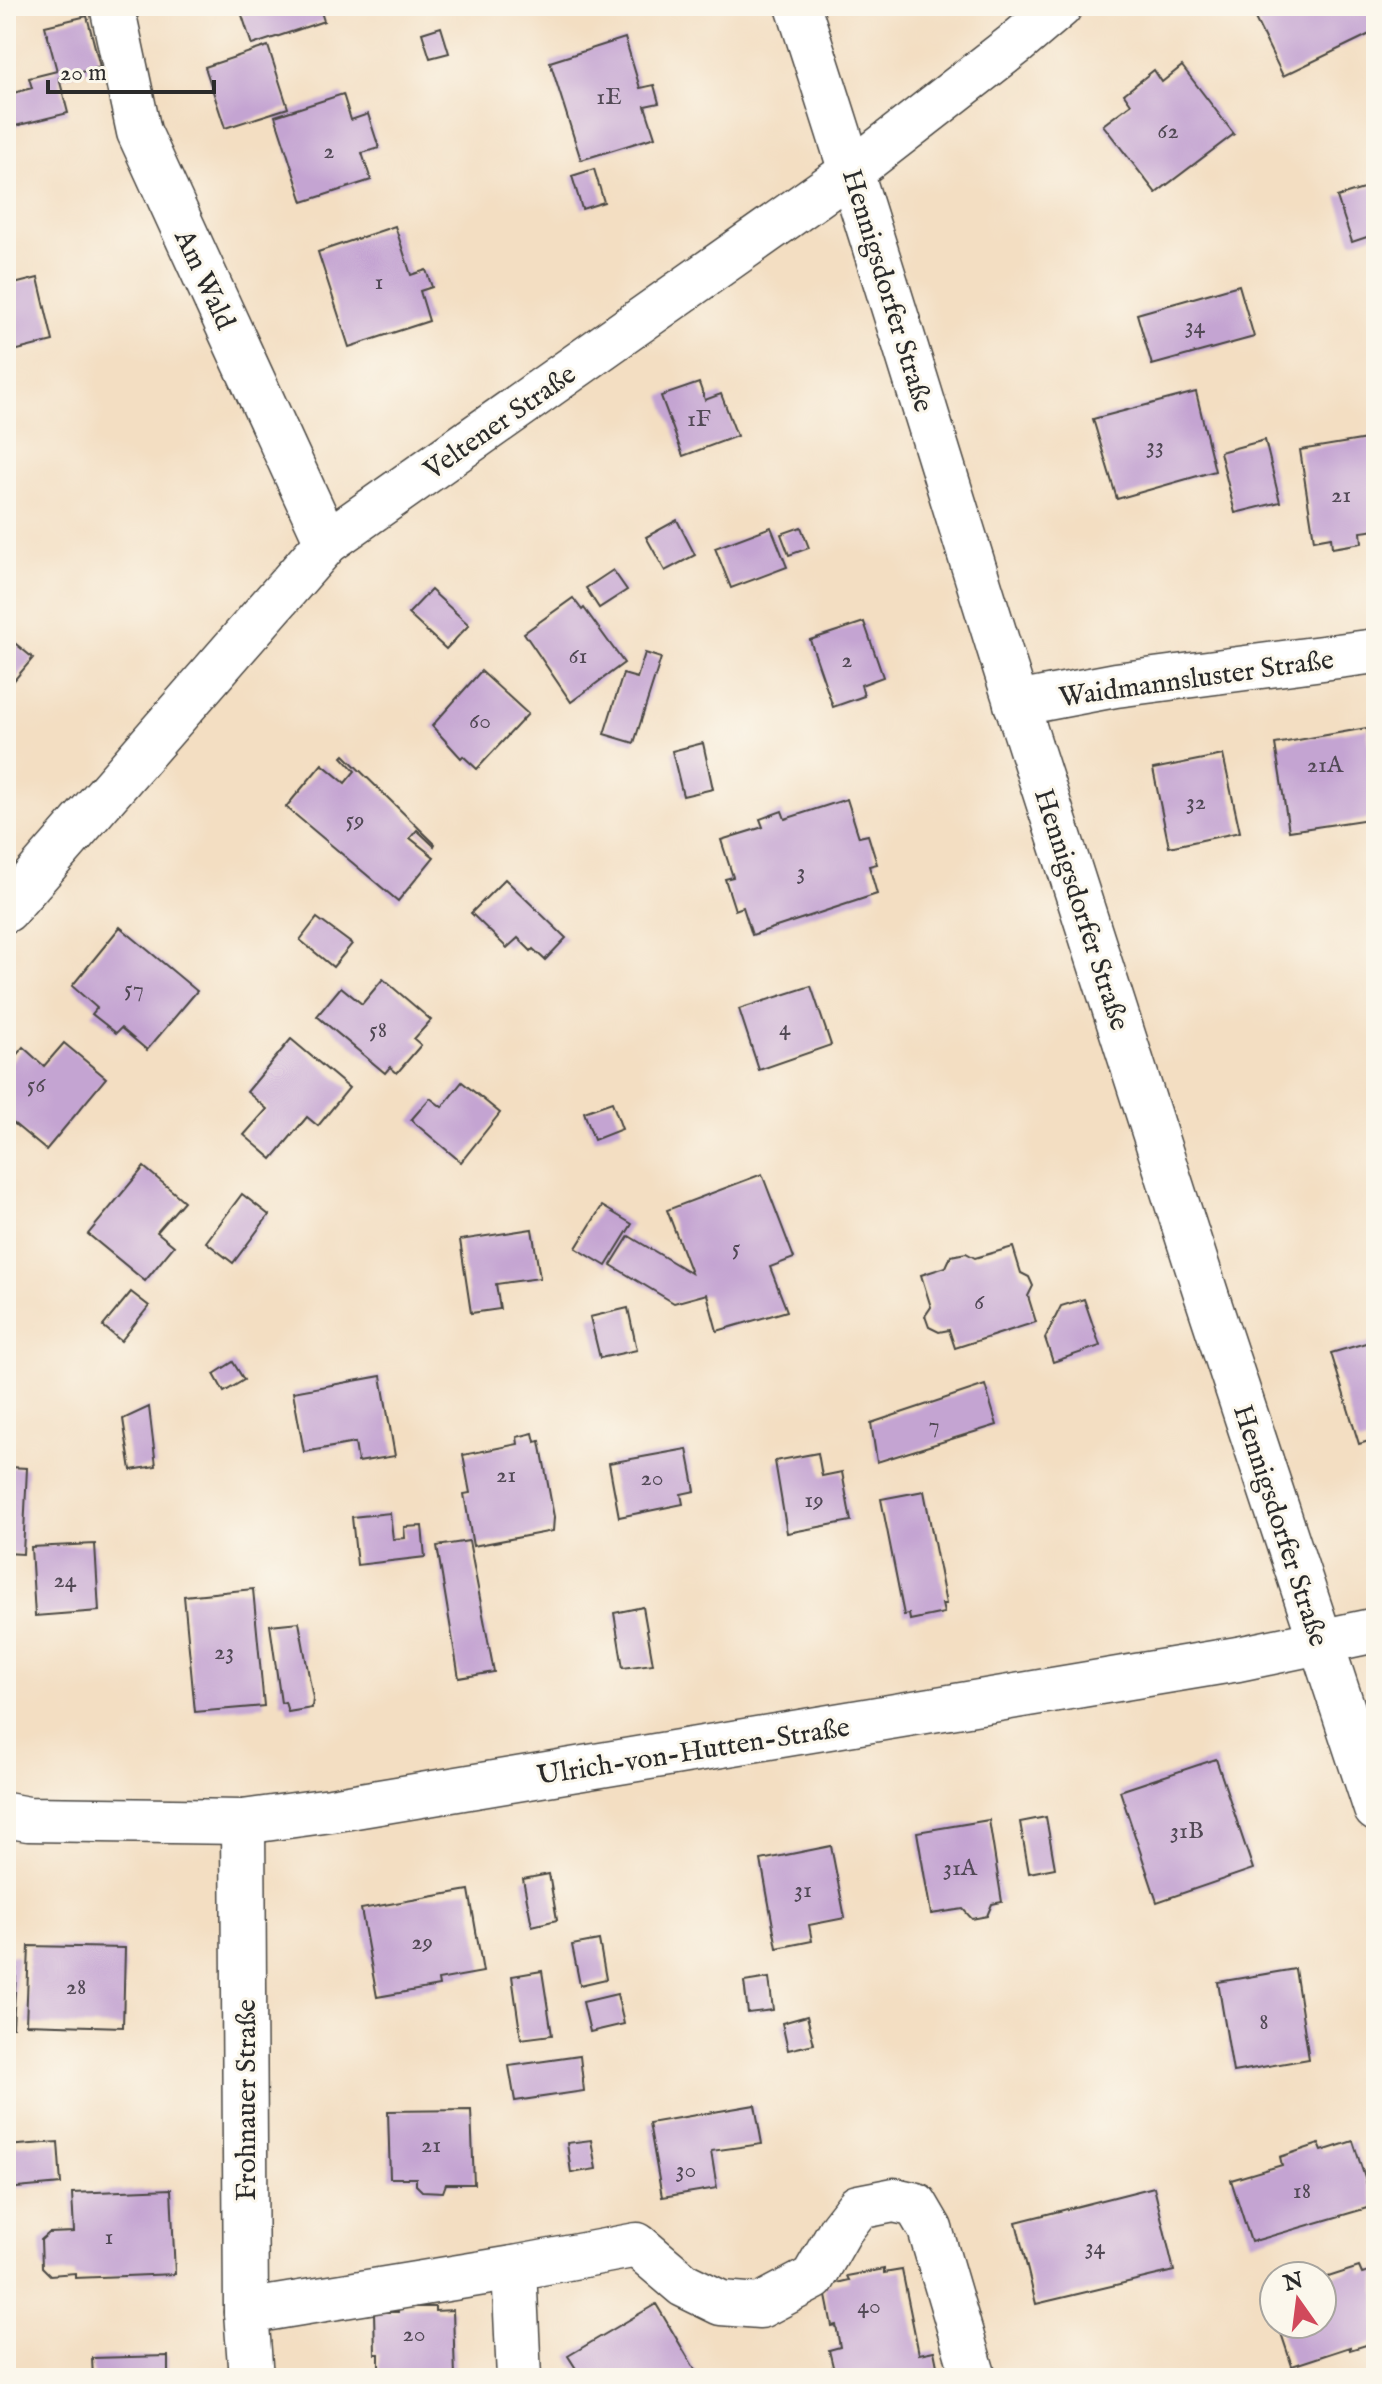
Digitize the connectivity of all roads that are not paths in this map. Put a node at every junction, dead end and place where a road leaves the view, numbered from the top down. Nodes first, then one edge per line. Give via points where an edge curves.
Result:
1 (112, 6) edge
2 (798, 6) edge
3 (1060, 6) edge
4 (852, 171) junction
5 (327, 542) junction
6 (1376, 651) edge
7 (1016, 704) junction
8 (6, 910) edge
9 (1376, 1630) edge
10 (1320, 1643) junction
11 (1376, 1809) edge
12 (6, 1815) edge
13 (243, 1822) junction
14 (514, 2268) junction
15 (246, 2312) junction
16 (251, 2378) edge
17 (519, 2378) edge
18 (974, 2378) edge

1 - 5 street, Am Wald via 139,132
2 - 4 street, Hennigsdorfer Straße
3 - 4 street, Veltener Straße
4 - 5 street, Veltener Straße
4 - 7 street, Hennigsdorfer Straße
5 - 8 street, Veltener Straße
6 - 7 street, Waidmannsluster Straße via 1116,685
7 - 10 street, Hennigsdorfer Straße
9 - 10 street, Ulrich-von-Hutten-Straße
10 - 11 street, Hennigsdorfer Straße
10 - 13 street, Ulrich-von-Hutten-Straße
12 - 13 street, Ulrich-von-Hutten-Straße
13 - 15 street, Frohnauer Straße
14 - 15 street
14 - 17 street
14 - 18 street via 637,2245 684,2285 721,2303 760,2306 813,2278 858,2207 894,2200 916,2205 930,2229
15 - 16 street, Frohnauer Straße

